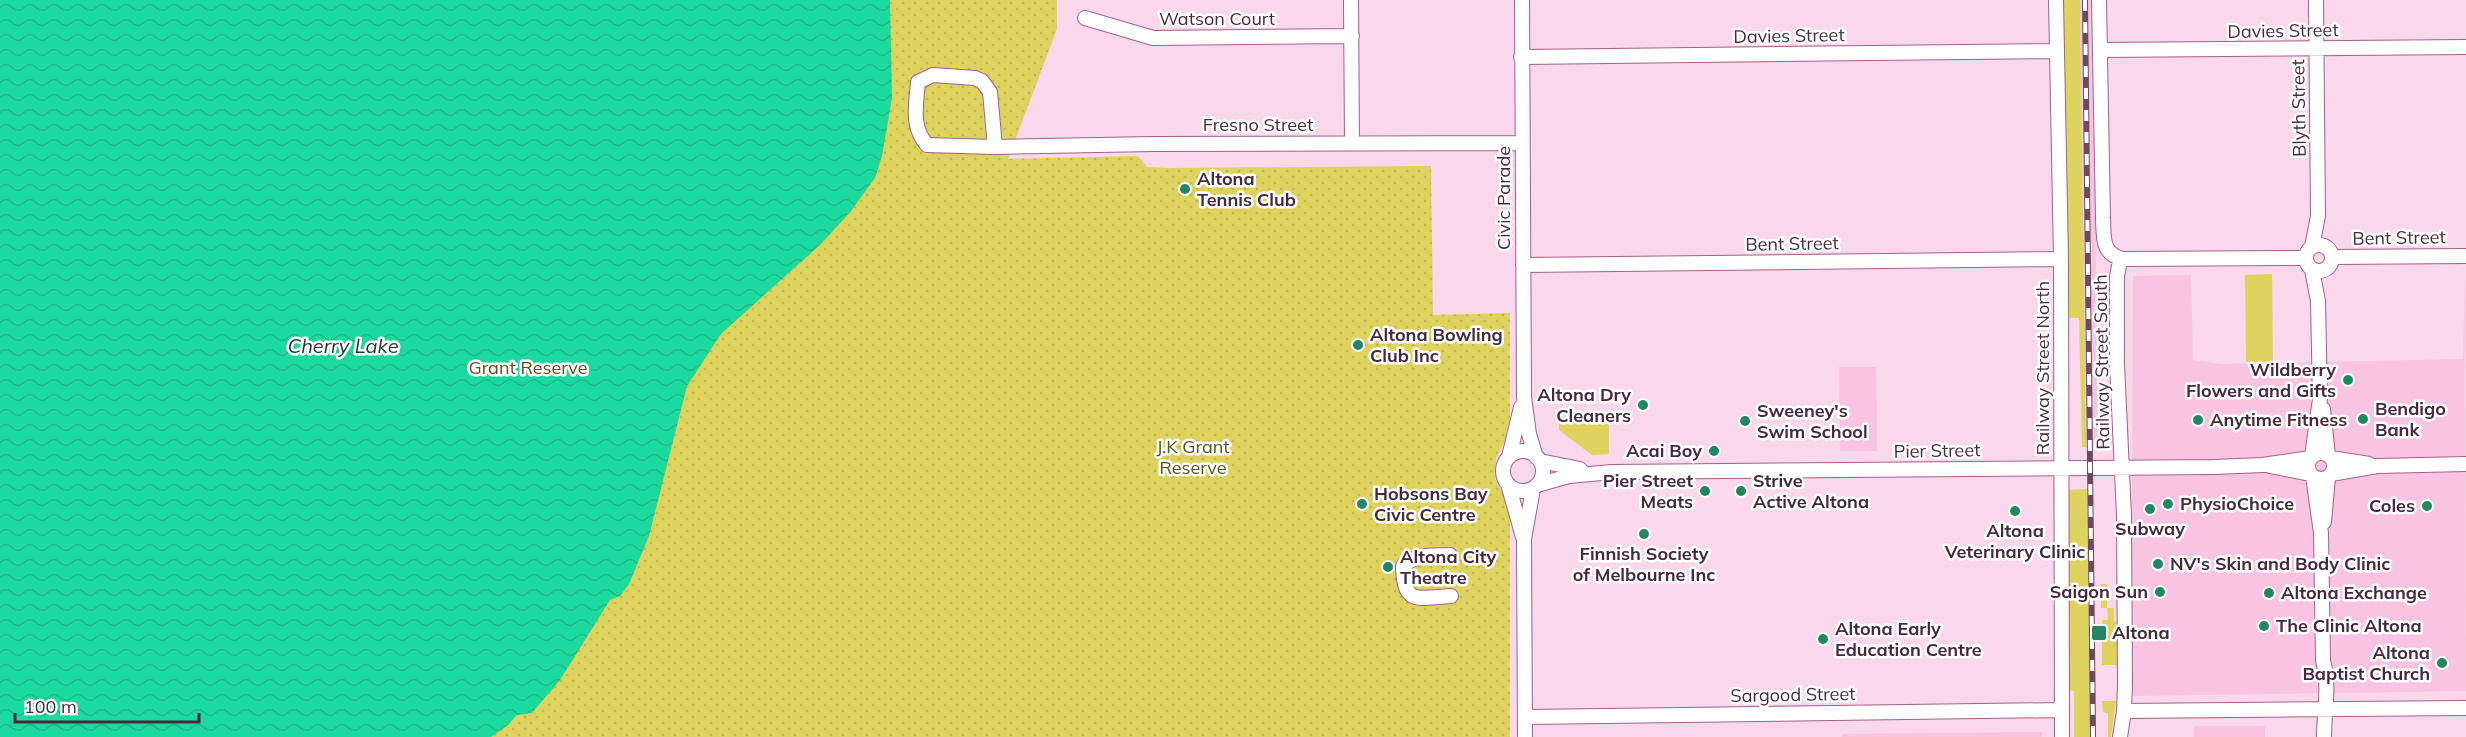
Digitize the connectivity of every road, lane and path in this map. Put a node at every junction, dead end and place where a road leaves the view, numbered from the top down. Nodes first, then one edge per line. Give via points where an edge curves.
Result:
1 (1351, 0) edge
2 (1522, 0) edge
3 (2056, 0) edge
4 (2099, 0) edge
5 (2316, 0) edge
6 (1085, 18) dead end
7 (1352, 36) junction
8 (2466, 47) edge
9 (2316, 49) junction
10 (2100, 50) junction
11 (2057, 51) junction
12 (1521, 57) junction
13 (1352, 143) junction
14 (1522, 143) junction
15 (995, 147) junction
16 (2466, 256) edge
17 (2319, 258) junction
18 (2061, 259) junction
19 (2123, 259) junction
20 (1523, 265) junction
21 (1524, 397) junction
22 (2320, 399) junction
23 (2330, 456) junction
24 (2312, 457) junction
25 (1509, 458) junction
26 (1538, 459) junction
27 (2466, 462) edge
28 (2262, 465) junction
29 (2377, 466) junction
30 (2060, 468) junction
31 (2121, 468) junction
32 (1612, 472) junction
33 (2312, 475) junction
34 (2329, 476) junction
35 (1508, 484) junction
36 (1535, 487) junction
37 (2321, 533) junction
38 (1524, 539) junction
39 (1450, 555) dead end
40 (1451, 596) dead end
41 (2466, 708) edge
42 (2062, 710) junction
43 (2324, 710) junction
44 (2124, 711) junction
45 (1525, 717) junction
46 (1525, 737) edge
47 (2062, 737) edge
48 (2120, 737) edge
49 (2324, 737) edge

1 - 7 street
2 - 12 street, Civic Parade
3 - 11 street, Railway Street North
4 - 10 street, Railway Street South
5 - 9 street, Blyth Street
6 - 7 street, Watson Court via 1153,38
7 - 13 street
8 - 9 street, Davies Street
9 - 10 street, Davies Street
9 - 17 street, Blyth Street via 2318,216 2323,230
10 - 19 street, Railway Street South via 2104,247 2111,256
11 - 12 street, Davies Street
11 - 18 street, Railway Street North
12 - 14 street, Civic Parade
13 - 14 street, Fresno Street
13 - 15 street, Fresno Street
14 - 20 street, Civic Parade
15 - 15 street, Fresno Street via 927,145 918,135 915,117 918,82 933,75 982,81 990,92
16 - 17 street, Bent Street
17 - 19 street, Bent Street
17 - 22 street, Blyth Street
18 - 20 street, Bent Street
18 - 30 street, Railway Street North
19 - 31 street, Railway Street South via 2117,276
20 - 21 street, Civic Parade
21 - 25 street, Civic Parade
21 - 26 street, Civic Parade via 1529,434
22 - 23 street, Blyth Street
22 - 24 street, Blyth Street
23 - 24 street via 2320,453
23 - 29 street
23 - 34 street via 2334,464
24 - 28 street, Pier Street
24 - 33 street via 2308,464
25 - 26 street via 1520,452
25 - 35 street via 1503,468
26 - 32 street, Pier Street via 1568,468
26 - 36 street via 1543,471
27 - 29 street
28 - 31 street, Pier Street
28 - 33 street, Pier Street
29 - 34 street
30 - 31 street, Pier Street
30 - 32 street, Pier Street
30 - 42 street, Railway Street North
31 - 44 street, Railway Street South
32 - 36 street, Pier Street via 1569,476
33 - 34 street via 2320,479
33 - 37 street
34 - 37 street
35 - 36 street via 1522,491
35 - 38 street
36 - 38 street
37 - 43 street via 2323,661 2318,675
38 - 45 street
39 - 40 street via 1418,556 1403,566 1404,586 1410,594 1421,598
41 - 43 street
42 - 45 street, Sargood Street
42 - 47 street, Railway Street North
43 - 44 street
43 - 49 street
44 - 48 street, Railway Street South
45 - 46 street

